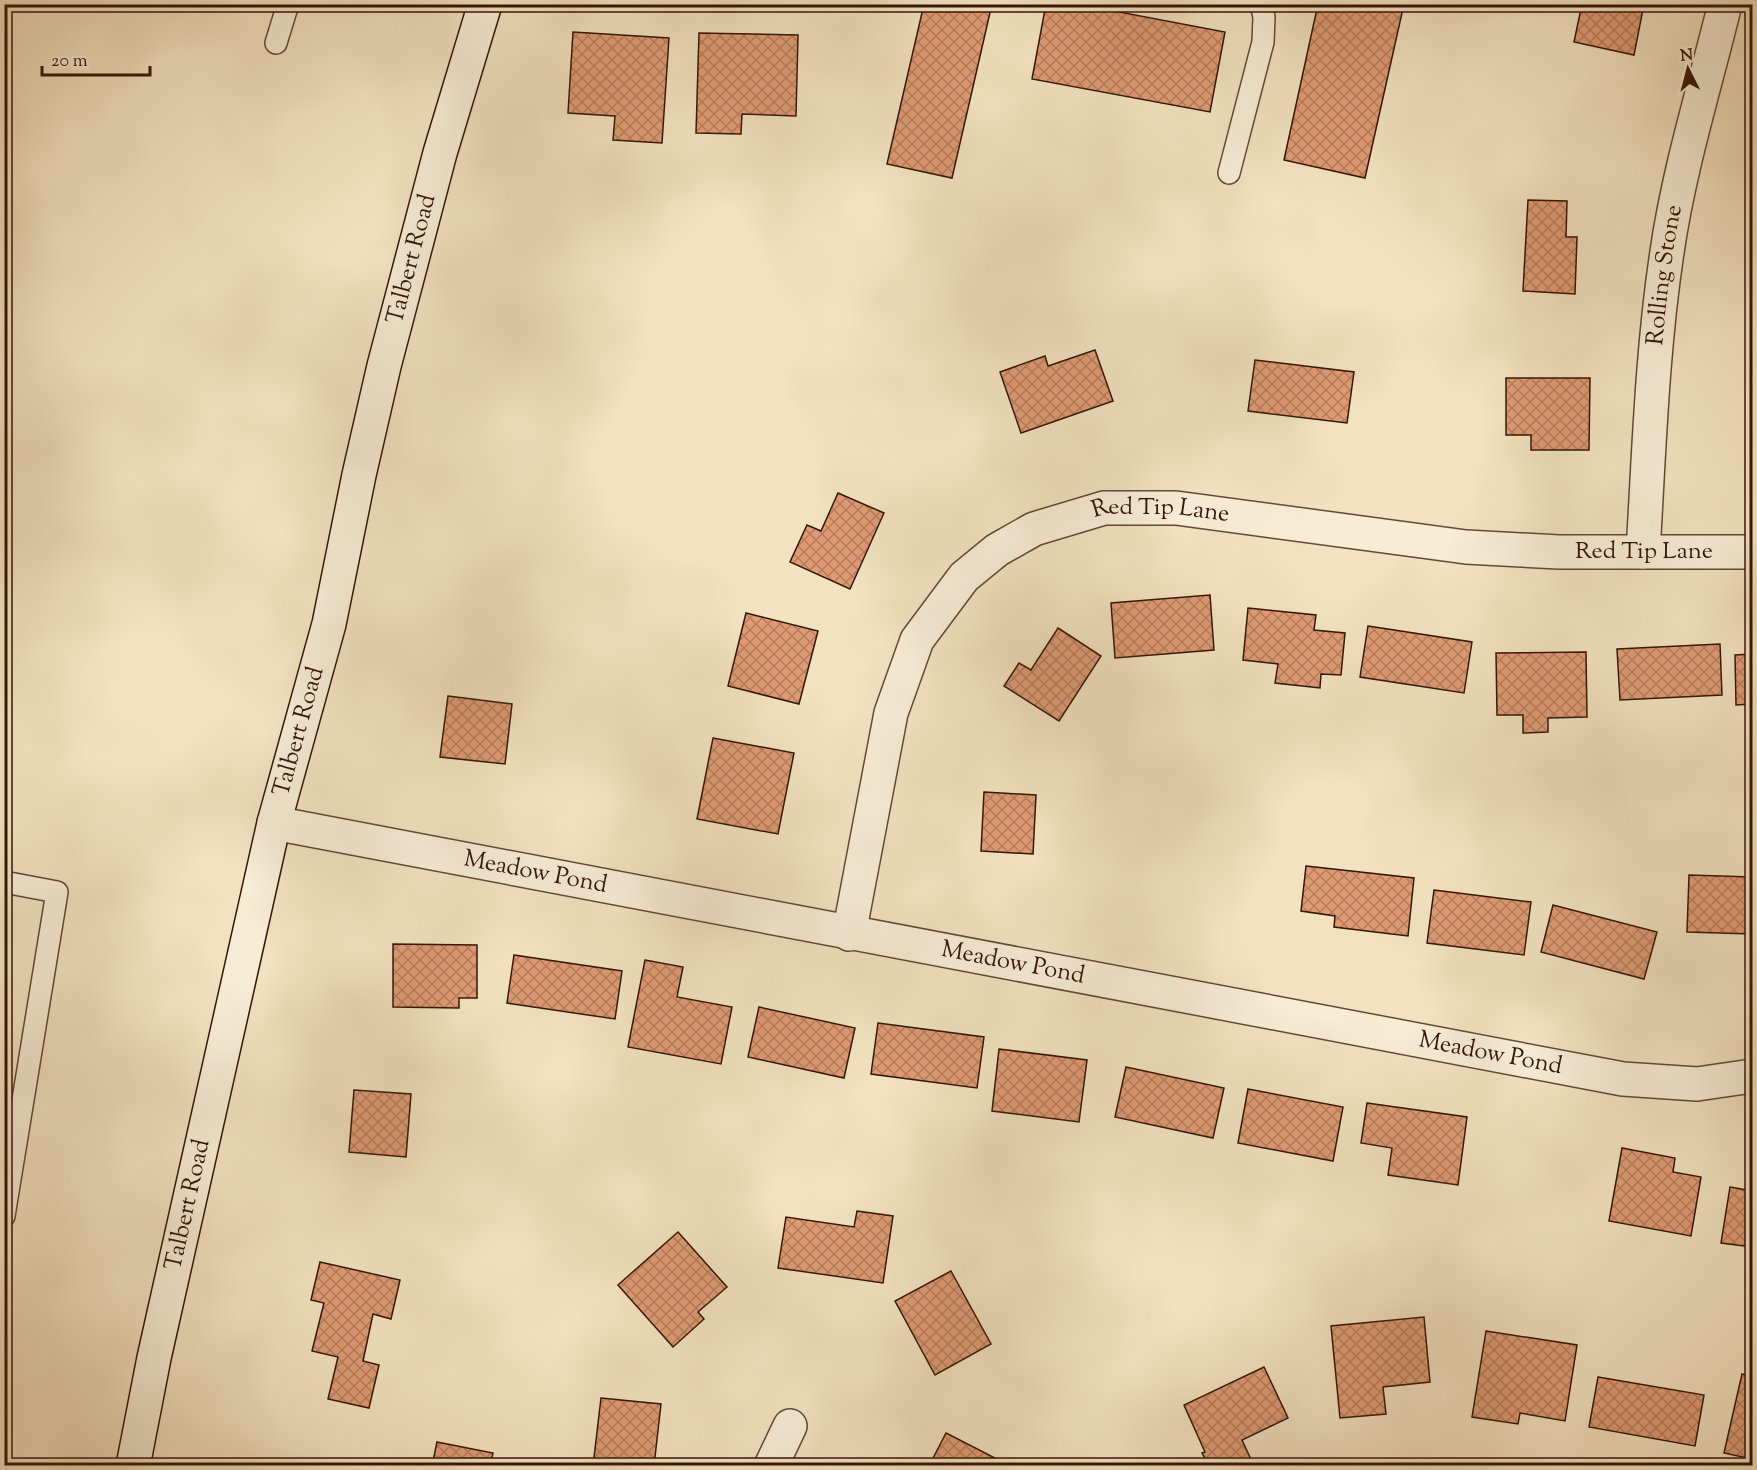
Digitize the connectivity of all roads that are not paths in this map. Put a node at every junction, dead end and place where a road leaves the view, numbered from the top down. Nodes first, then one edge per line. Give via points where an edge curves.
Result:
1 (288, 4) edge
2 (485, 4) edge
3 (1261, 4) edge
4 (1725, 4) edge
5 (276, 43) dead end
6 (1229, 173) dead end
7 (1643, 552) junction
8 (1752, 552) edge
9 (274, 824) junction
10 (4, 882) edge
11 (849, 934) junction
12 (1752, 1076) edge
13 (4, 1216) edge
14 (790, 1426) dead end
15 (133, 1466) edge
16 (771, 1466) edge

1 - 5 lane
2 - 9 street, Talbert Road via 440,153 387,355 329,624
3 - 6 lane via 1263,42
4 - 7 street, Rolling Stone via 1667,252 1657,330
7 - 8 street, Red Tip Lane
7 - 11 street, Red Tip Lane via 1466,547 1176,508 1104,508 1034,529 997,550 964,577 917,639 891,713
9 - 11 street, Meadow Pond
9 - 15 street, Talbert Road
10 - 13 lane via 57,892
11 - 12 street, Meadow Pond via 1623,1079 1697,1084
14 - 16 street

